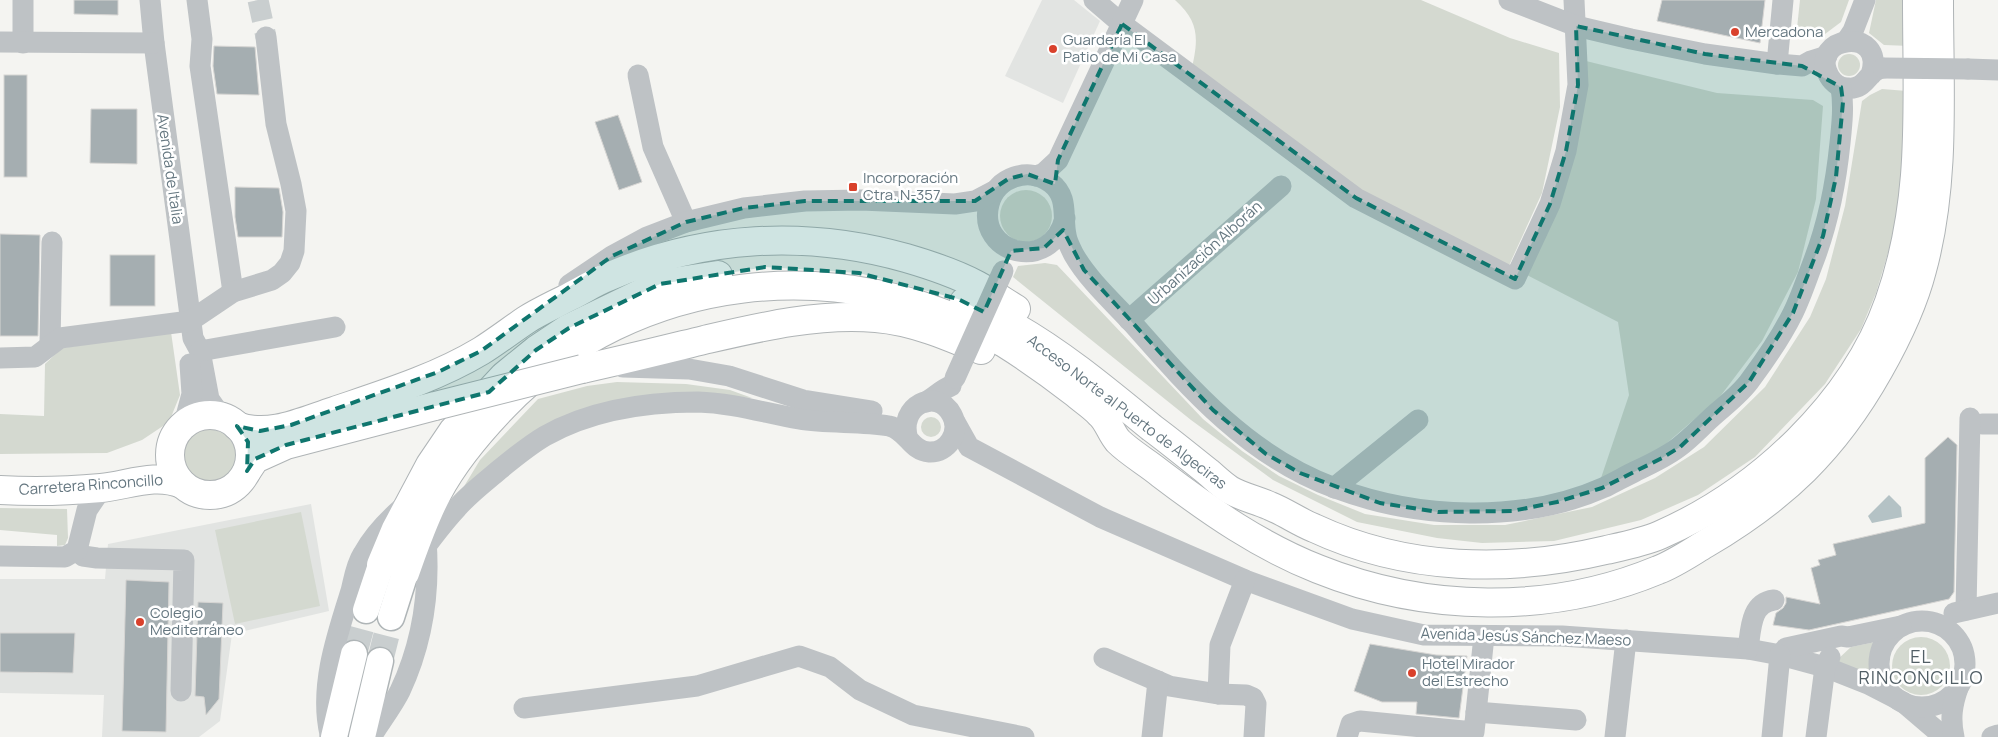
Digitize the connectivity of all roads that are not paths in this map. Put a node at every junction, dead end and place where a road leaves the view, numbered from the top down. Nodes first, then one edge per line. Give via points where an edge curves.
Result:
1 (23, 0) edge
2 (150, 0) edge
3 (196, 0) edge
4 (1094, 0) edge
5 (1133, 0) edge
6 (1509, 0) edge
7 (1574, 0) edge
8 (1783, 0) edge
9 (1865, 0) edge
10 (1917, 0) edge
11 (1939, 0) edge
12 (1122, 24) junction
13 (1576, 26) junction
14 (266, 37) tunnel mouth
15 (1847, 40) junction
16 (0, 42) edge
17 (23, 43) junction
18 (154, 43) junction
19 (1827, 56) junction
20 (1777, 64) junction
21 (1802, 66) junction
22 (1877, 68) junction
23 (1998, 70) edge
24 (638, 75) dead end
25 (1835, 83) junction
26 (1058, 160) junction
27 (1036, 176) junction
28 (1281, 186) dead end
29 (994, 191) junction
30 (1058, 192) junction
31 (1065, 218) junction
32 (686, 222) junction
33 (52, 242) dead end
34 (1012, 250) junction
35 (233, 292) junction
36 (528, 319) junction
37 (1129, 320) junction
38 (335, 327) dead end
39 (195, 337) junction
40 (50, 343) junction
41 (0, 358) edge
42 (582, 369) junction
43 (953, 382) junction
44 (926, 402) junction
45 (907, 416) junction
46 (954, 419) junction
47 (1418, 420) dead end
48 (229, 421) junction
49 (1983, 422) edge
50 (184, 424) junction
51 (908, 439) junction
52 (1118, 440) junction
53 (969, 447) junction
54 (170, 449) junction
55 (942, 449) junction
56 (0, 471) edge
57 (247, 471) junction
58 (182, 484) junction
59 (102, 488) junction
60 (1334, 488) junction
61 (0, 490) edge
62 (1272, 506) junction
63 (420, 522) junction
64 (77, 550) junction
65 (0, 556) edge
66 (393, 569) junction
67 (1245, 580) junction
68 (1774, 600) dead end
69 (1998, 603) edge
70 (366, 610) tunnel mouth
71 (1966, 610) junction
72 (391, 617) tunnel mouth
73 (1932, 622) junction
74 (1902, 626) junction
75 (1484, 636) junction
76 (1848, 638) junction
77 (1626, 640) junction
78 (1748, 649) junction
79 (354, 654) tunnel mouth
80 (1780, 655) junction
81 (1104, 658) dead end
82 (380, 661) tunnel mouth
83 (1825, 667) junction
84 (1158, 681) junction
85 (1958, 688) junction
86 (181, 691) dead end
87 (1218, 694) junction
88 (1903, 702) junction
89 (524, 708) dead end
90 (1476, 712) junction
91 (1576, 720) dead end
92 (1998, 735) edge
93 (332, 737) edge
94 (362, 737) edge
95 (371, 737) edge
96 (1024, 737) edge
97 (1152, 737) edge
98 (1254, 737) edge
99 (1347, 737) edge
100 (1615, 737) edge
101 (1772, 737) edge
102 (1816, 737) edge
103 (1944, 737) edge
104 (1954, 737) edge
105 (1992, 737) edge

1 - 17 street
2 - 18 street, Avenida de Italia
3 - 35 street via 202,39 200,66
4 - 12 street
5 - 12 street
6 - 13 street
7 - 13 street
8 - 20 street
9 - 15 street via 1854,31
10 - 62 highway, Acceso Norte al Puerto de Algeciras via 1916,180 1908,238 1888,306 1850,378 1826,411 1763,470 1697,516 1658,536 1585,555 1506,566 1410,558 1363,547 1314,529
11 - 52 highway, Acceso Norte al Puerto de Algeciras via 1939,133 1934,204 1923,270 1908,314 1866,392 1813,462 1782,492 1742,522 1660,570 1603,588 1529,601 1444,601 1382,590 1325,572 1246,535
12 - 13 street via 1356,198 1515,279 1550,204 1566,151 1578,85
12 - 26 street
13 - 20 street via 1705,54
14 - 35 street via 276,124 296,211 294,251 290,263 272,280
15 - 19 street via 1834,46
15 - 22 street via 1867,48
16 - 17 street
17 - 18 street
18 - 39 street, Avenida de Italia
19 - 21 street
19 - 25 street via 1826,65
20 - 21 street
21 - 25 street
22 - 23 street, bridge
22 - 25 street via 1855,88
24 - 32 street via 653,147
25 - 60 street via 1843,102 1836,177 1823,236 1793,313 1749,382 1680,447 1602,488 1512,511 1429,511 1380,503
26 - 27 street
26 - 30 street
27 - 29 street via 1017,175
27 - 30 street via 1048,181
28 - 37 street, Urbanización Alborán
29 - 32 street via 975,202 955,204 861,200 777,203
29 - 34 street via 988,208 990,227 1000,243
30 - 31 street
31 - 34 street via 1058,236 1044,248 1026,252
31 - 37 street via 1066,236 1072,252
32 - 36 street via 647,237 612,256 538,306
33 - 40 street
34 - 43 street, bridge
35 - 39 street
36 - 48 highway via 481,351 384,394 291,425 260,431
36 - 62 highway via 607,277 661,258 718,244 797,240 880,251 930,265 976,284 1074,346 1248,480
37 - 60 street via 1237,432 1266,454
38 - 39 street
39 - 40 street via 60,338
39 - 48 street, Avenida de Italia via 209,399
39 - 50 street, Avenida de Italia via 188,354 192,394
40 - 41 street via 31,358
42 - 45 street via 633,366 689,369 729,376 804,400
42 - 52 highway, Carretera Rinconcillo via 757,327 805,320 877,318 949,336 982,350 1013,367 1096,430
42 - 57 highway, Carretera Rinconcillo, bridge via 286,445 255,460
43 - 44 street
43 - 46 street via 950,399
44 - 45 street via 912,409
44 - 46 street via 941,404
45 - 51 street
46 - 53 street
46 - 55 street via 953,438
47 - 60 street
48 - 50 highway via 202,416
48 - 57 highway via 248,442
49 - 71 street
50 - 54 highway
51 - 55 street via 926,452
51 - 63 street via 889,426 800,419 728,405 699,402 634,405 596,415 545,436 522,451 458,507
52 - 63 highway, Acceso Norte al Puerto de Algeciras via 1103,416 1057,379 1004,344 954,317 858,290 768,286 717,292 666,304 582,343 524,386 480,432
53 - 55 street via 963,450
53 - 67 street, Avenida Jesús Sánchez Maeso via 1100,517
54 - 56 highway, Carretera Rinconcillo via 153,459 120,467 50,473
54 - 58 highway, Carretera Rinconcillo via 172,468
57 - 58 highway, Carretera Rinconcillo via 235,486 218,494 198,494
58 - 59 highway, Carretera Rinconcillo via 149,479
59 - 61 highway, Carretera Rinconcillo
59 - 64 street via 87,510
62 - 63 highway, Acceso Norte al Puerto de Algeciras via 1232,491 1069,363 1016,327 958,299 859,273 765,268 660,284 569,328 536,350 504,376 453,431 430,465
63 - 66 highway, Acceso Norte al Puerto de Algeciras
63 - 93 street via 386,522 362,555 328,676 328,724
63 - 95 street via 427,587 420,633 399,693
64 - 65 street via 65,557
64 - 86 street via 83,556 97,558 184,560
66 - 70 main road
66 - 72 main road
67 - 75 street, Avenida Jesús Sánchez Maeso via 1352,619 1424,634
67 - 87 street via 1220,645
68 - 78 street via 1762,604 1754,613
69 - 71 street
71 - 73 street
73 - 74 street via 1911,622
73 - 85 street via 1950,631 1962,648 1964,668
74 - 76 street
74 - 88 street via 1887,640 1880,670 1885,684
75 - 77 street, Avenida Jesús Sánchez Maeso
75 - 90 street
76 - 80 street via 1841,636 1786,648
76 - 83 street via 1832,653
77 - 78 street, Avenida Jesús Sánchez Maeso
77 - 100 street
78 - 80 street, Avenida Jesús Sánchez Maeso
79 - 93 main road
80 - 83 street, Avenida Jesús Sánchez Maeso
80 - 101 street
81 - 84 street
82 - 94 main road
83 - 88 street, Avenida Jesús Sánchez Maeso
83 - 102 street
84 - 87 street via 1180,689
84 - 97 street
85 - 88 street via 1951,696 1933,705 1912,706
85 - 104 street via 1952,706
87 - 98 street via 1246,695 1255,700
88 - 103 street
89 - 96 street via 697,686 799,656 830,667 860,690 913,715
90 - 91 street
90 - 99 street via 1474,732 1355,722 1348,729
92 - 105 street

